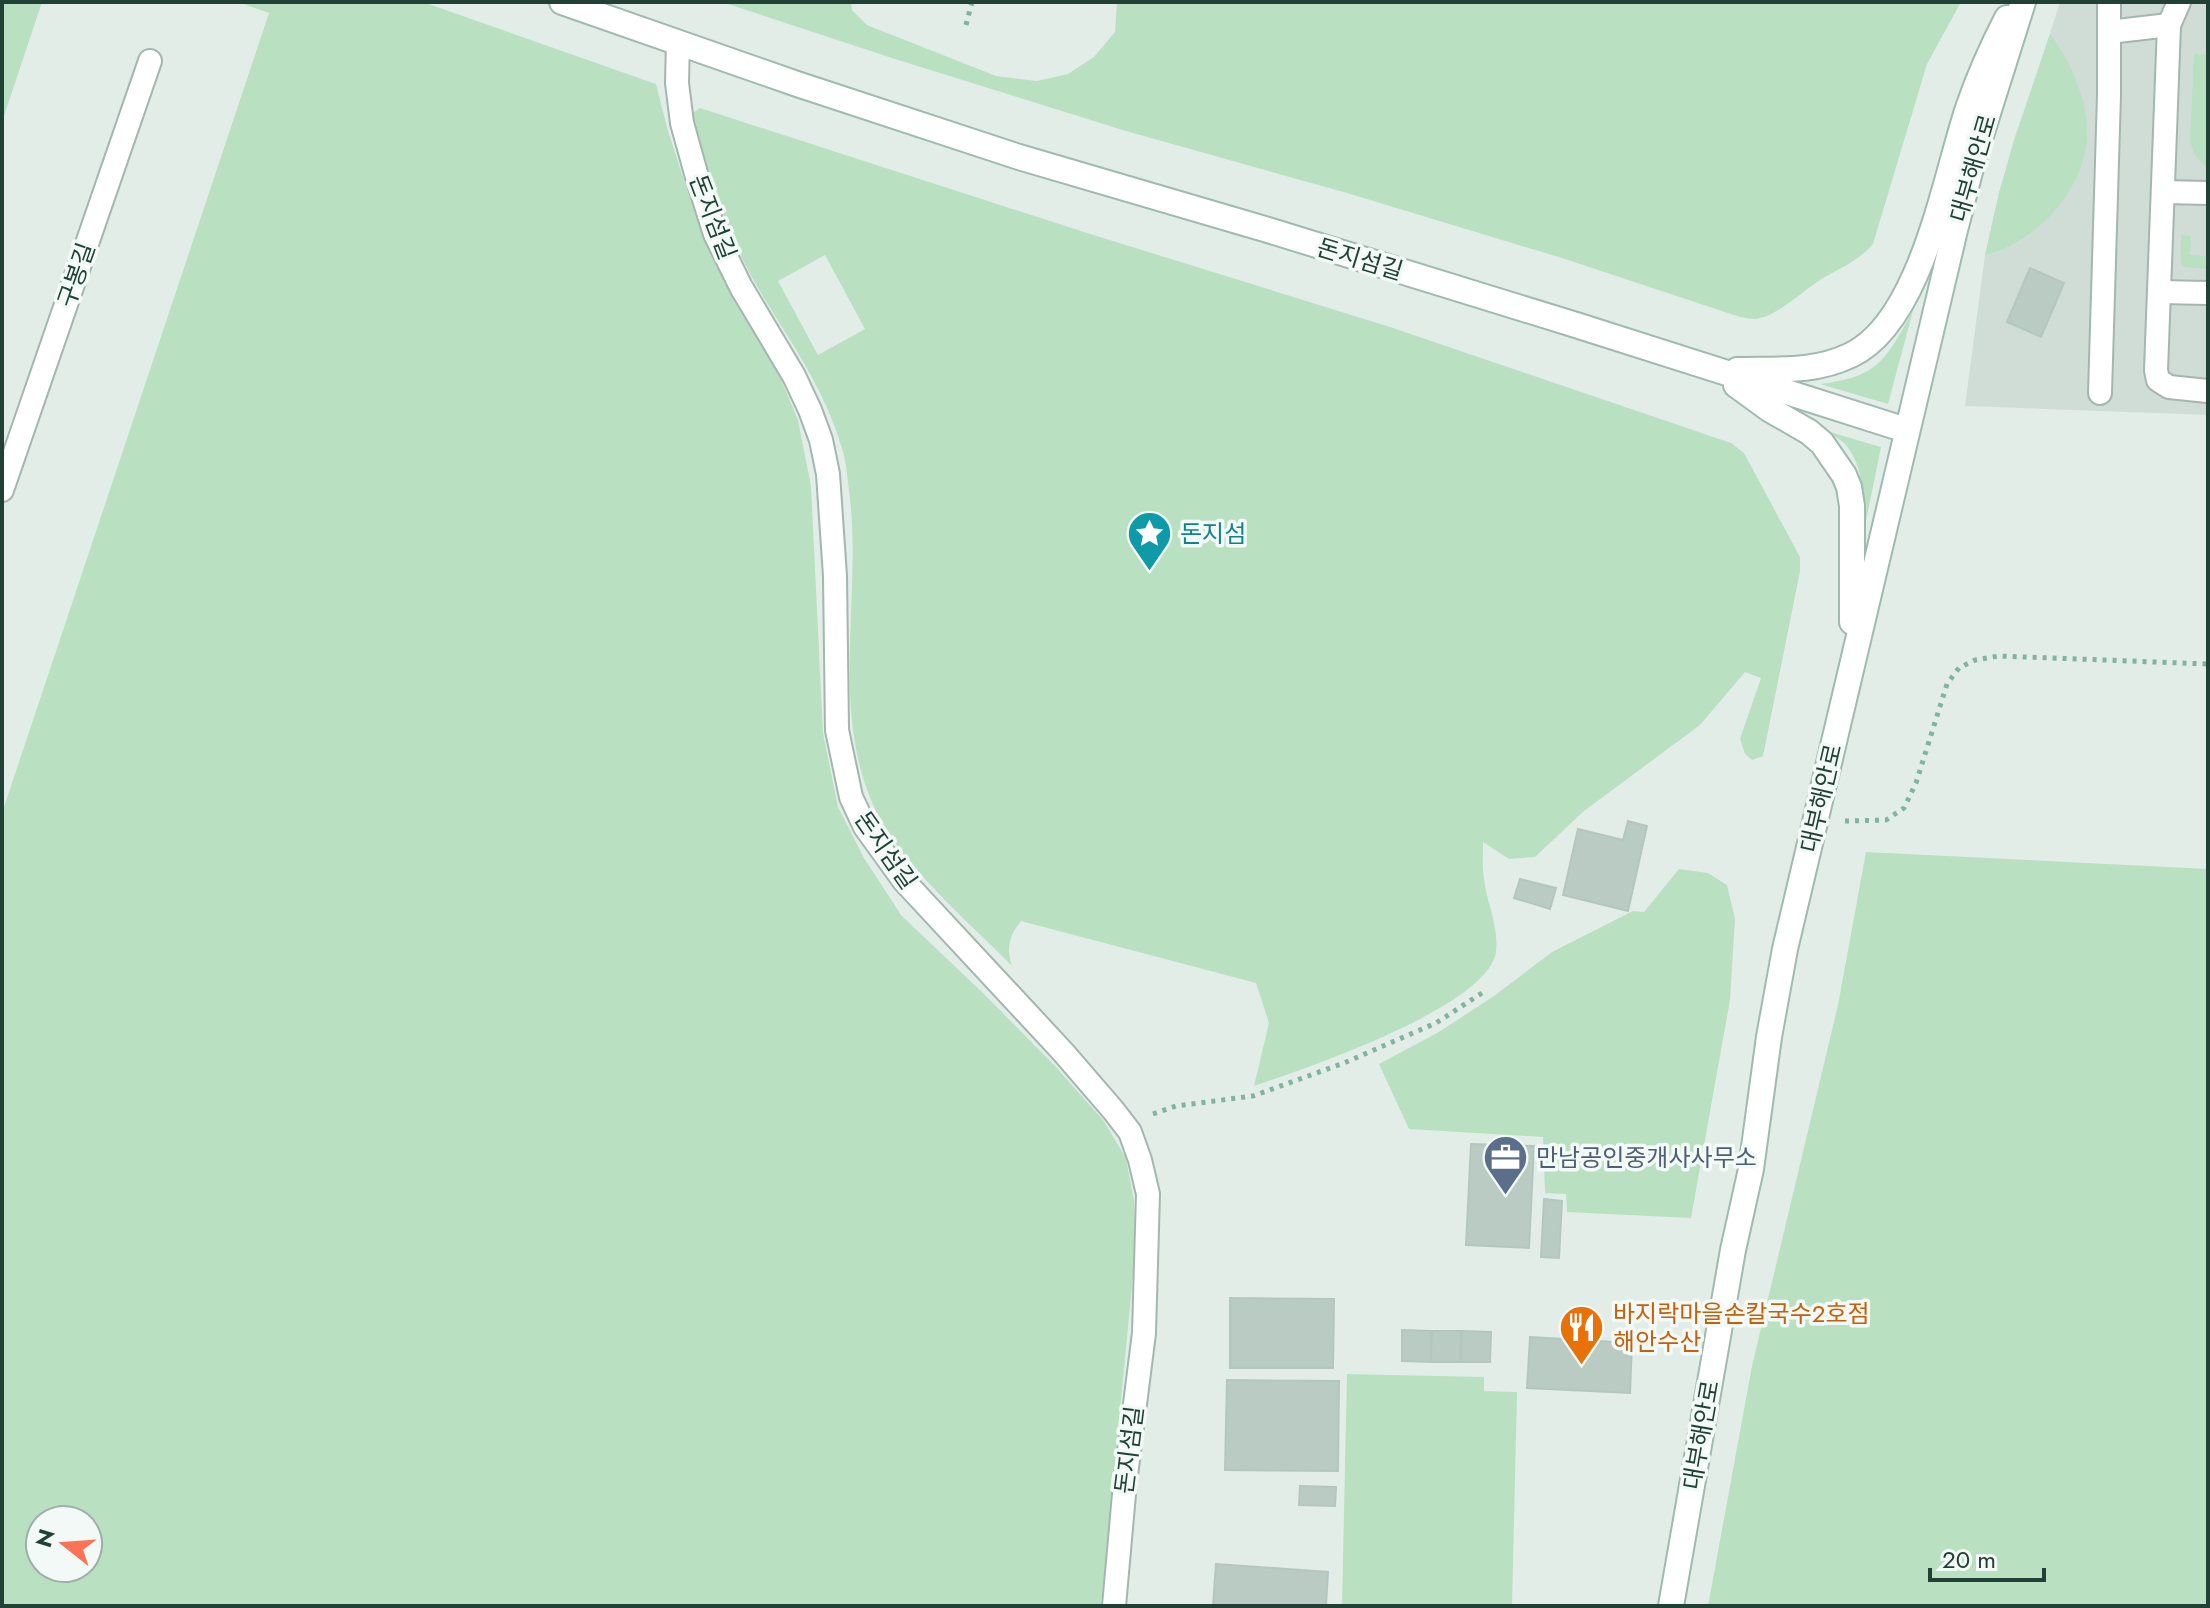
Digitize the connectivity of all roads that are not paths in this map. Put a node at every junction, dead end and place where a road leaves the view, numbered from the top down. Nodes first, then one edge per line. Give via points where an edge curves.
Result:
1 (562, 2) edge
2 (2016, 2) edge
3 (2023, 2) edge
4 (2109, 2) edge
5 (2179, 2) edge
6 (2169, 25) junction
7 (2109, 32) junction
8 (678, 42) junction
9 (150, 61) dead end
10 (2163, 192) junction
11 (2208, 193) edge
12 (2159, 292) junction
13 (2208, 293) edge
14 (1718, 371) junction
15 (2208, 391) edge
16 (2100, 393) dead end
17 (1906, 430) junction
18 (2, 490) edge
19 (1850, 676) junction
20 (1114, 1606) edge
21 (1671, 1606) edge

1 - 8 street, 돈지섬길
2 - 14 street via 1983,65 1934,225 1905,297 1880,335 1864,348 1813,368
3 - 17 street, 대부해안로 via 1969,177
4 - 7 lane
5 - 6 lane
6 - 7 lane
6 - 10 lane
7 - 16 lane
8 - 14 street, 돈지섬길 via 1019,157
8 - 20 lane, 돈지섬길 via 682,123 715,234 794,376 821,440 835,561 837,730 851,797 865,827 904,881 1063,1052 1130,1132 1140,1160 1148,1194 1144,1333
9 - 18 lane, 구봉길
10 - 11 lane
10 - 12 lane
12 - 13 lane
12 - 15 lane via 2158,380 2169,387
14 - 17 street, 돈지섬길
14 - 19 street via 1815,438 1844,475 1852,506
17 - 19 street, 대부해안로
19 - 21 street, 대부해안로 via 1785,949 1751,1169

